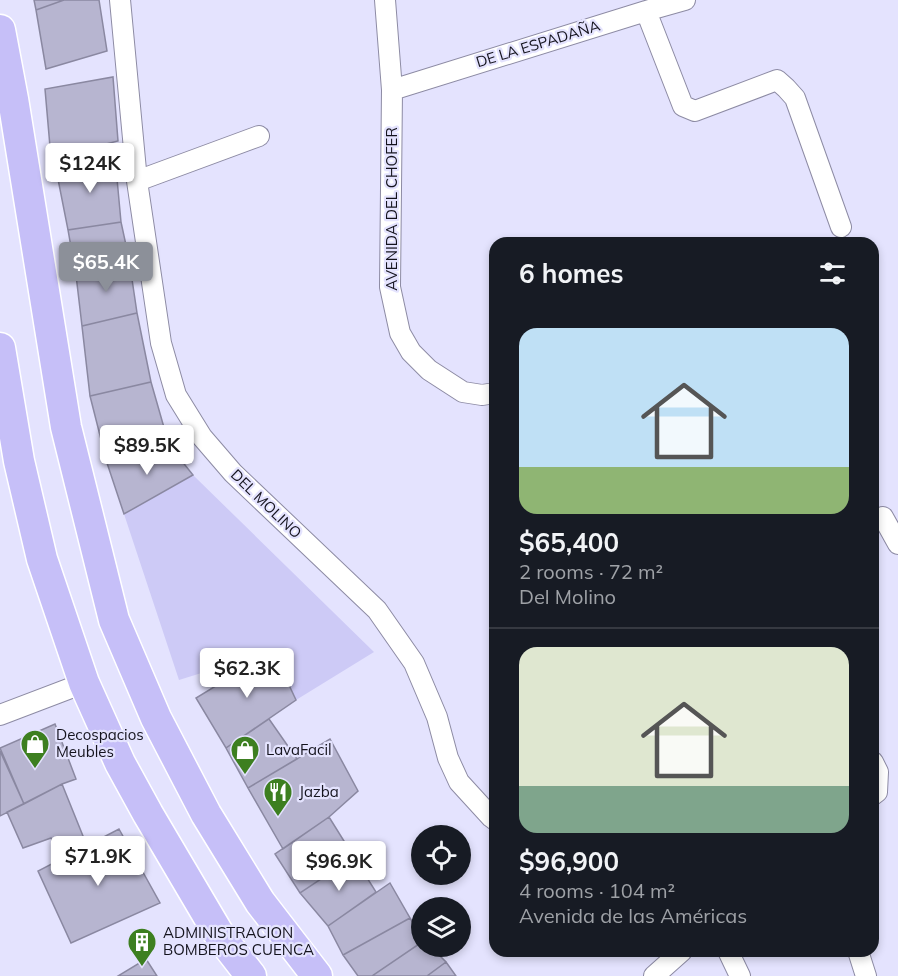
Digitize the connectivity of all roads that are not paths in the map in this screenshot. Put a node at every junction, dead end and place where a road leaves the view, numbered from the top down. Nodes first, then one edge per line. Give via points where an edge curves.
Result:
1 (120, 0) edge
2 (386, 0) edge
3 (685, 0) edge
4 (646, 11) junction
5 (0, 30) edge
6 (392, 90) junction
7 (259, 136) dead end
8 (137, 181) junction
9 (841, 227) dead end
10 (0, 348) edge
11 (489, 394) edge
12 (883, 517) dead end
13 (898, 544) edge
14 (84, 682) junction
15 (0, 715) edge
16 (489, 815) edge
17 (675, 957) edge
18 (731, 957) edge
19 (860, 957) edge
20 (251, 976) edge
21 (317, 976) edge
22 (654, 976) edge
23 (740, 976) edge
24 (866, 976) edge

1 - 8 street, DEL MOLINO
2 - 6 street, AVENIDA DEL CHOFER
3 - 4 street, DE LA ESPADAÑA
4 - 6 street, DE LA ESPADAÑA
4 - 9 street via 683,106 695,111 777,81 786,88 795,98
5 - 21 main road via 66,427 114,620 156,718 206,814 260,902
6 - 11 street, AVENIDA DEL CHOFER via 390,287 400,333 411,352 429,370 463,392
7 - 8 street
8 - 16 street, DEL MOLINO via 161,343 176,395 202,437 233,473 376,610 414,663 459,782
10 - 14 main road via 19,461 42,559
12 - 13 street
14 - 15 street
14 - 20 main road via 120,764 148,814 220,936
17 - 22 street
18 - 23 street
19 - 24 street

